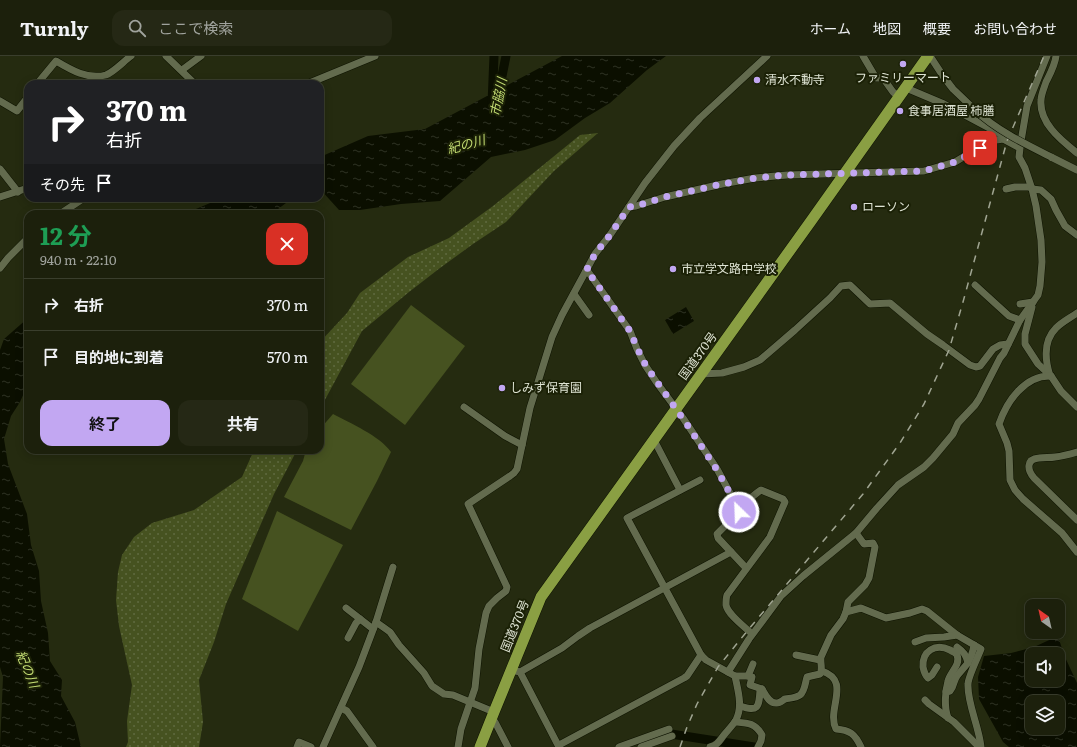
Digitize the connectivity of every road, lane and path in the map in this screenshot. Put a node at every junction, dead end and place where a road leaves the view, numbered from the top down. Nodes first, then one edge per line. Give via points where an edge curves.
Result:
1 (131, 56) edge
2 (166, 56) edge
3 (201, 56) edge
4 (375, 56) edge
5 (767, 56) edge
6 (863, 56) edge
7 (929, 56) edge
8 (1047, 56) edge
9 (1056, 56) edge
10 (182, 70) junction
11 (40, 80) edge
12 (190, 80) edge
13 (317, 80) edge
14 (902, 92) junction
15 (0, 101) edge
16 (24, 102) edge
17 (1003, 139) junction
18 (1020, 148) junction
19 (1077, 153) edge
20 (0, 169) edge
21 (1077, 170) edge
22 (845, 174) junction
23 (1031, 188) junction
24 (1006, 189) dead end
25 (24, 190) edge
26 (18, 192) junction
27 (0, 197) edge
28 (78, 202) edge
29 (629, 207) junction
30 (66, 210) edge
31 (1077, 235) edge
32 (24, 242) edge
33 (0, 268) edge
34 (586, 271) junction
35 (975, 285) dead end
36 (574, 294) junction
37 (1033, 302) junction
38 (1020, 304) dead end
39 (1077, 313) edge
40 (589, 315) dead end
41 (1020, 320) junction
42 (1008, 344) junction
43 (701, 374) junction
44 (1050, 376) junction
45 (464, 407) dead end
46 (1077, 407) edge
47 (676, 409) junction
48 (654, 440) junction
49 (522, 445) junction
50 (1077, 452) edge
51 (700, 480) dead end
52 (680, 490) junction
53 (738, 508) junction
54 (1077, 520) edge
55 (856, 533) junction
56 (731, 552) junction
57 (1077, 552) edge
58 (393, 567) dead end
59 (746, 568) junction
60 (664, 588) junction
61 (346, 608) dead end
62 (846, 612) junction
63 (360, 619) junction
64 (374, 626) junction
65 (752, 634) junction
66 (957, 635) junction
67 (348, 638) dead end
68 (915, 642) dead end
69 (974, 645) junction
70 (957, 647) dead end
71 (796, 654) dead end
72 (701, 655) junction
73 (820, 660) junction
74 (968, 663) junction
75 (754, 664) dead end
76 (937, 667) dead end
77 (516, 671) junction
78 (822, 671) junction
79 (728, 672) junction
80 (735, 676) junction
81 (748, 676) junction
82 (762, 689) junction
83 (946, 692) junction
84 (924, 700) dead end
85 (470, 702) junction
86 (740, 706) junction
87 (342, 708) junction
88 (492, 716) junction
89 (948, 718) junction
90 (735, 722) junction
91 (559, 746) edge
92 (296, 747) edge
93 (310, 747) edge
94 (323, 747) edge
95 (373, 747) edge
96 (458, 747) edge
97 (480, 747) edge
98 (508, 747) edge
99 (619, 747) edge
100 (641, 747) edge
101 (710, 747) edge
102 (758, 747) edge
103 (860, 747) edge
104 (980, 747) edge

1 - 11 street via 106,74 91,76 56,61
2 - 10 street
3 - 10 street
4 - 13 street
5 - 29 street via 679,140
6 - 14 street via 876,78 883,78 893,92
7 - 14 highway, 国道370号
7 - 21 street, bridge via 953,88 993,125
8 - 18 street via 1027,106
9 - 19 street via 1040,100 1041,110 1056,135
10 - 12 street
14 - 17 street via 944,104 1004,136
14 - 22 highway, 国道370号
15 - 16 street via 17,111
17 - 18 street
17 - 22 street via 990,141 955,162 924,171
18 - 23 street via 1019,157
20 - 26 street
22 - 29 street via 756,178
22 - 43 highway, 国道370号
23 - 24 street
23 - 31 street via 1041,190 1052,199 1065,226
23 - 37 street via 1036,206 1042,262 1038,295
25 - 26 street
26 - 27 street
28 - 30 street
29 - 34 street via 595,254
32 - 33 street
34 - 36 street
34 - 47 street via 630,331 645,364
35 - 41 street via 1008,316
36 - 40 street
36 - 49 street via 552,337 530,408
37 - 38 street
37 - 41 street
37 - 44 street via 1025,344 1038,364
39 - 44 street via 1055,329 1046,345
41 - 42 street
42 - 43 street via 993,349 980,366 970,365 890,303 870,304 850,285 841,286 760,360 722,373
42 - 55 street via 979,399 958,423 945,444 924,467 898,485
43 - 47 highway, 国道370号
44 - 46 street
44 - 57 street via 1042,376 1020,389 999,424 1009,451 1010,480 1015,490 1062,533
45 - 49 street
47 - 48 highway, 国道370号
47 - 53 street via 717,470
48 - 52 street
48 - 77 highway, 国道370号 via 541,597
49 - 85 street via 514,473 468,504 507,587 506,591 489,606 486,613 475,688
50 - 54 street via 1034,459 1028,469 1030,474
51 - 52 street
52 - 60 street via 627,518
53 - 56 street via 739,512 717,534
53 - 59 street via 760,490 785,502 770,537
55 - 62 street via 864,544 872,543 875,547 870,578 848,602
55 - 65 street via 781,596
56 - 59 street
56 - 60 street
58 - 64 street
59 - 65 street via 726,595 726,606
60 - 72 street
60 - 77 street via 590,628 562,648
61 - 63 street
62 - 66 street via 861,608 886,618 922,609
62 - 73 street via 831,635
63 - 64 street
63 - 67 street
64 - 85 street via 390,632 424,672 432,686 444,694
64 - 87 street
65 - 79 street
66 - 68 street via 926,638
66 - 69 street
69 - 74 street
69 - 104 street via 981,649 968,682 968,689 978,727
70 - 74 street via 966,655
71 - 73 street
72 - 79 street
72 - 91 street via 684,678
73 - 78 street
74 - 83 street via 955,679 950,691
75 - 81 street
76 - 83 street via 928,678 925,675 924,657 931,649 946,648 957,655 956,668 948,679
77 - 88 highway, 国道370号
77 - 91 street
78 - 82 street via 820,674 807,677 801,695 778,703 770,701
78 - 103 street via 832,676 837,688 833,717 836,729 851,732
79 - 80 street
80 - 81 street
80 - 86 street
81 - 82 street via 752,678 750,685
82 - 86 street via 755,709
83 - 89 street
84 - 89 street
85 - 88 street
85 - 96 street
86 - 90 street
87 - 94 street
87 - 95 street via 347,711
88 - 97 highway, 国道370号
88 - 98 street
89 - 104 street
90 - 101 street via 717,745
90 - 102 street via 746,722 756,726 762,735
92 - 93 street via 299,742
99 - 100 street via 670,732

